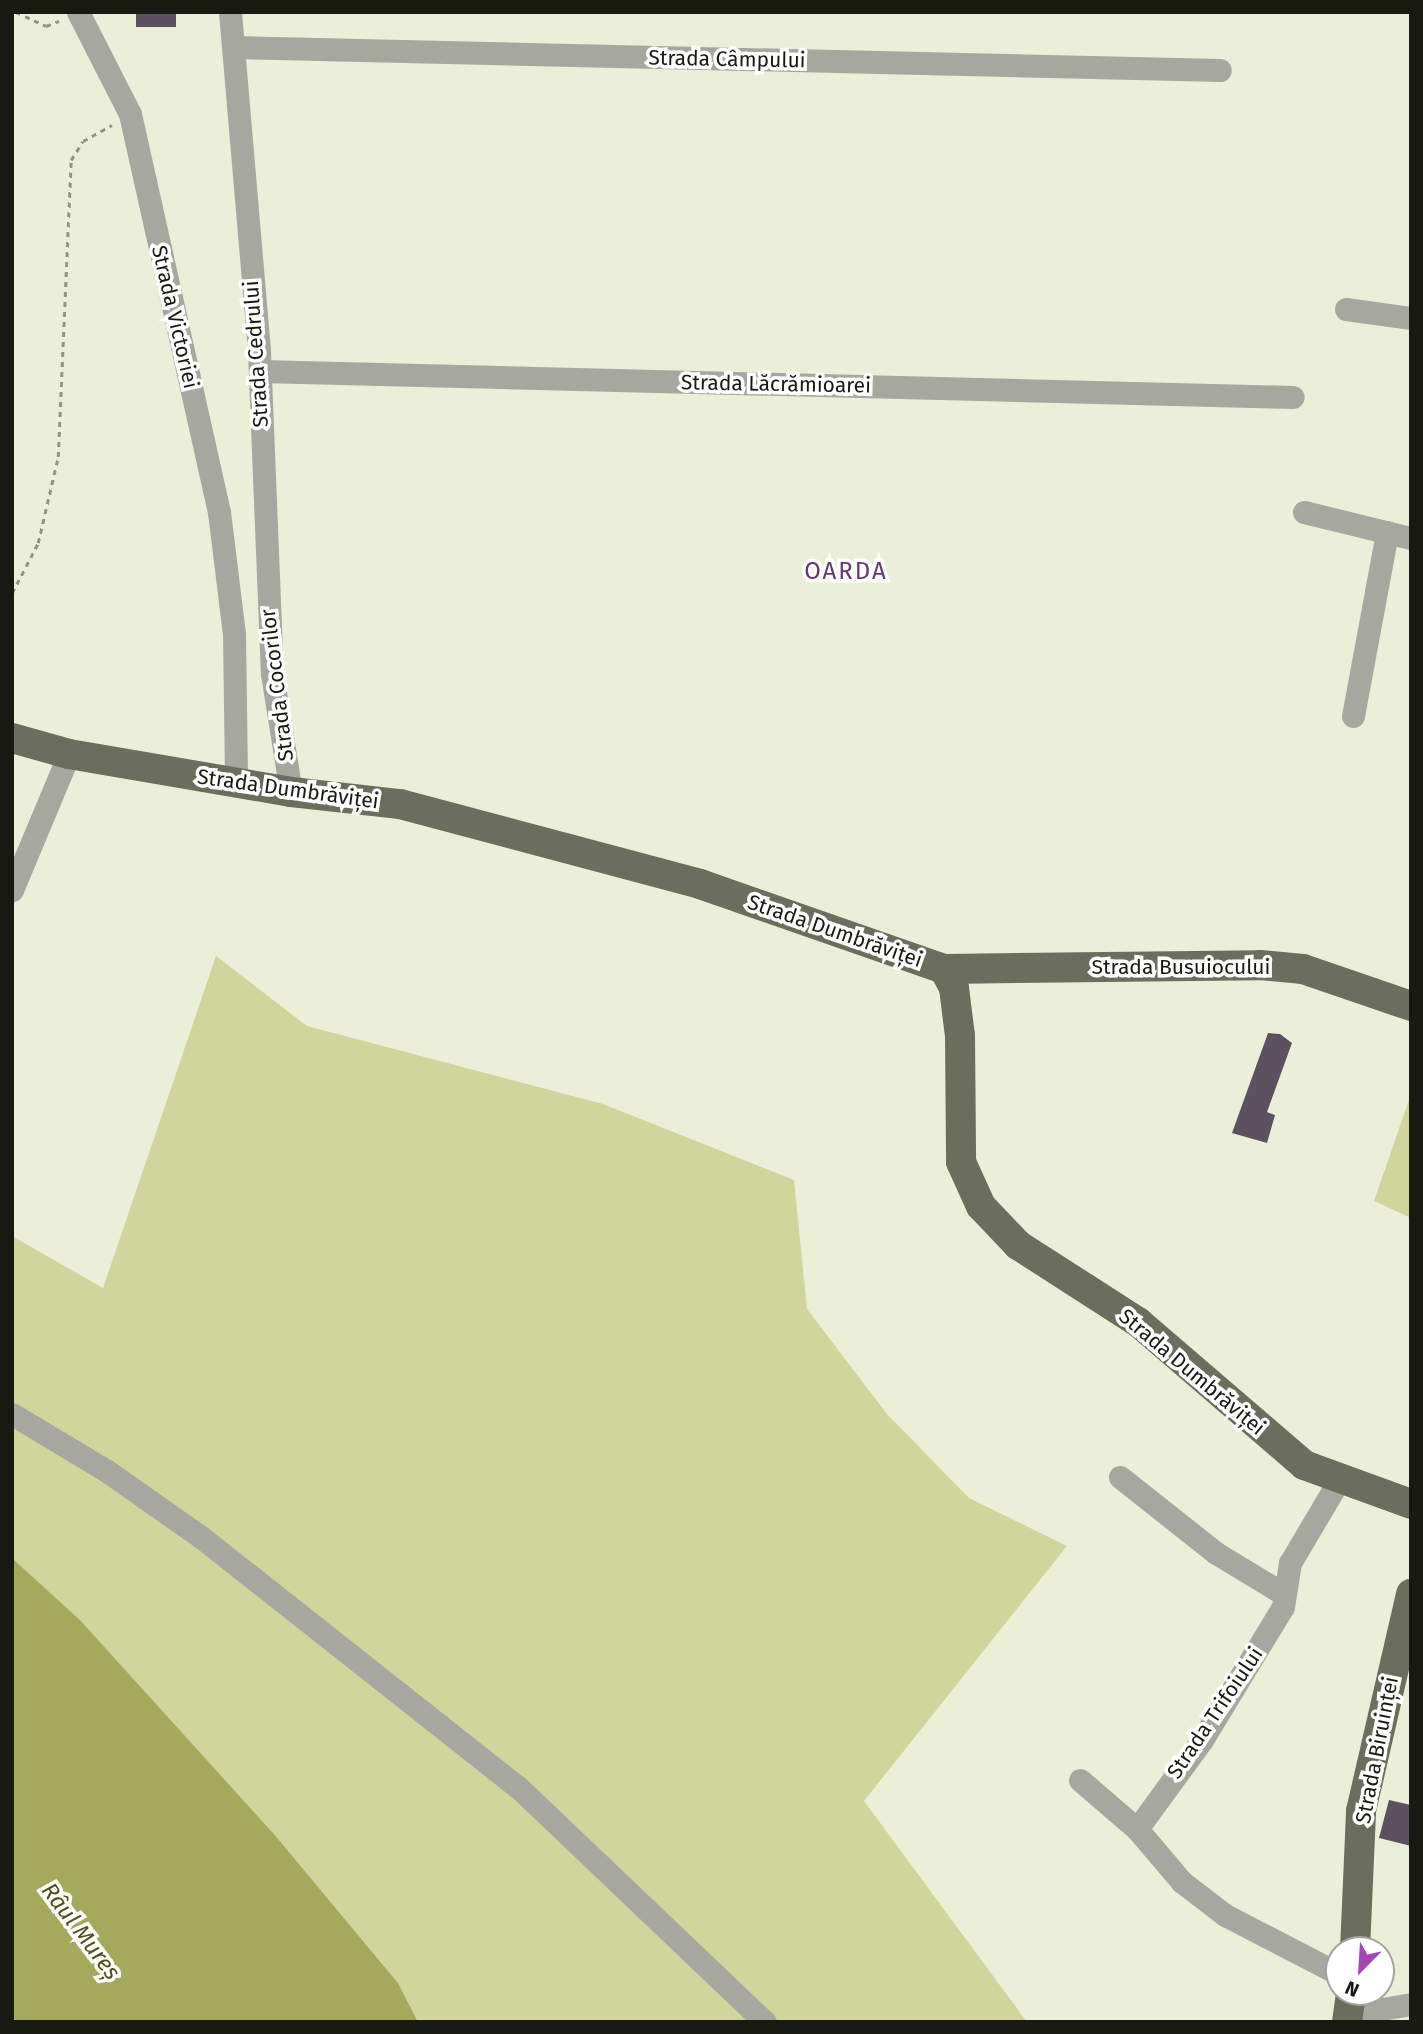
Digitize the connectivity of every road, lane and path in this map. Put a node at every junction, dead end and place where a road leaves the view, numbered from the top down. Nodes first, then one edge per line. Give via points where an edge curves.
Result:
1 (16, 12) edge
2 (230, 12) edge
3 (78, 13) edge
4 (234, 47) junction
5 (1220, 70) dead end
6 (130, 114) junction
7 (1346, 309) dead end
8 (1411, 318) edge
9 (260, 371) junction
10 (1293, 397) dead end
11 (1304, 512) dead end
12 (1387, 532) junction
13 (1411, 538) edge
14 (265, 579) junction
15 (12, 593) edge
16 (234, 634) junction
17 (272, 674) junction
18 (1353, 716) dead end
19 (12, 738) edge
20 (69, 754) junction
21 (236, 782) junction
22 (291, 792) junction
23 (12, 890) edge
24 (944, 969) junction
25 (1411, 1006) edge
26 (12, 1414) edge
27 (1119, 1477) dead end
28 (1339, 1480) junction
29 (1411, 1504) edge
30 (1282, 1594) junction
31 (1411, 1594) edge
32 (1080, 1780) dead end
33 (1137, 1829) junction
34 (1356, 1936) edge
35 (1325, 1967) edge
36 (1411, 2004) edge
37 (1349, 2010) edge
38 (765, 2022) edge

1 - 3 path via 46,26
2 - 4 street, Strada Cedrului
3 - 6 street, Strada Victoriei
4 - 5 street, Strada Câmpului
4 - 9 street, Strada Cedrului
6 - 15 path via 83,141 71,160 58,457 38,543
6 - 16 street, Strada Victoriei via 219,512
7 - 8 street
9 - 10 street, Strada Lăcrămioarei
9 - 14 street, Strada Cedrului
11 - 12 street
12 - 13 street
12 - 18 street
14 - 16 street
14 - 17 street, Strada Cocorilor
16 - 17 street
16 - 21 street, Strada Cocorilor
17 - 22 street, Strada Cocorilor
19 - 20 main road, Strada Dumbrăviței
20 - 21 main road, Strada Dumbrăviței
20 - 23 street
21 - 22 main road, Strada Dumbrăviței
22 - 24 main road, Strada Dumbrăviței via 400,804 700,884
24 - 25 main road, Strada Busuiocului via 1260,965 1303,970
24 - 28 main road, Strada Dumbrăviței via 954,988 960,1036 961,1162 981,1206 1018,1245 1138,1322 1304,1465
26 - 38 street via 107,1471 201,1537 518,1787
27 - 30 street via 1216,1553
28 - 29 main road, Strada Dumbrăviței
28 - 30 street, Strada Trifoiului via 1290,1563
30 - 33 street, Strada Trifoiului via 1283,1607 1245,1671
31 - 34 main road, Strada Biruinței via 1362,1811
32 - 33 street
33 - 35 street via 1182,1882 1225,1914
36 - 37 street

